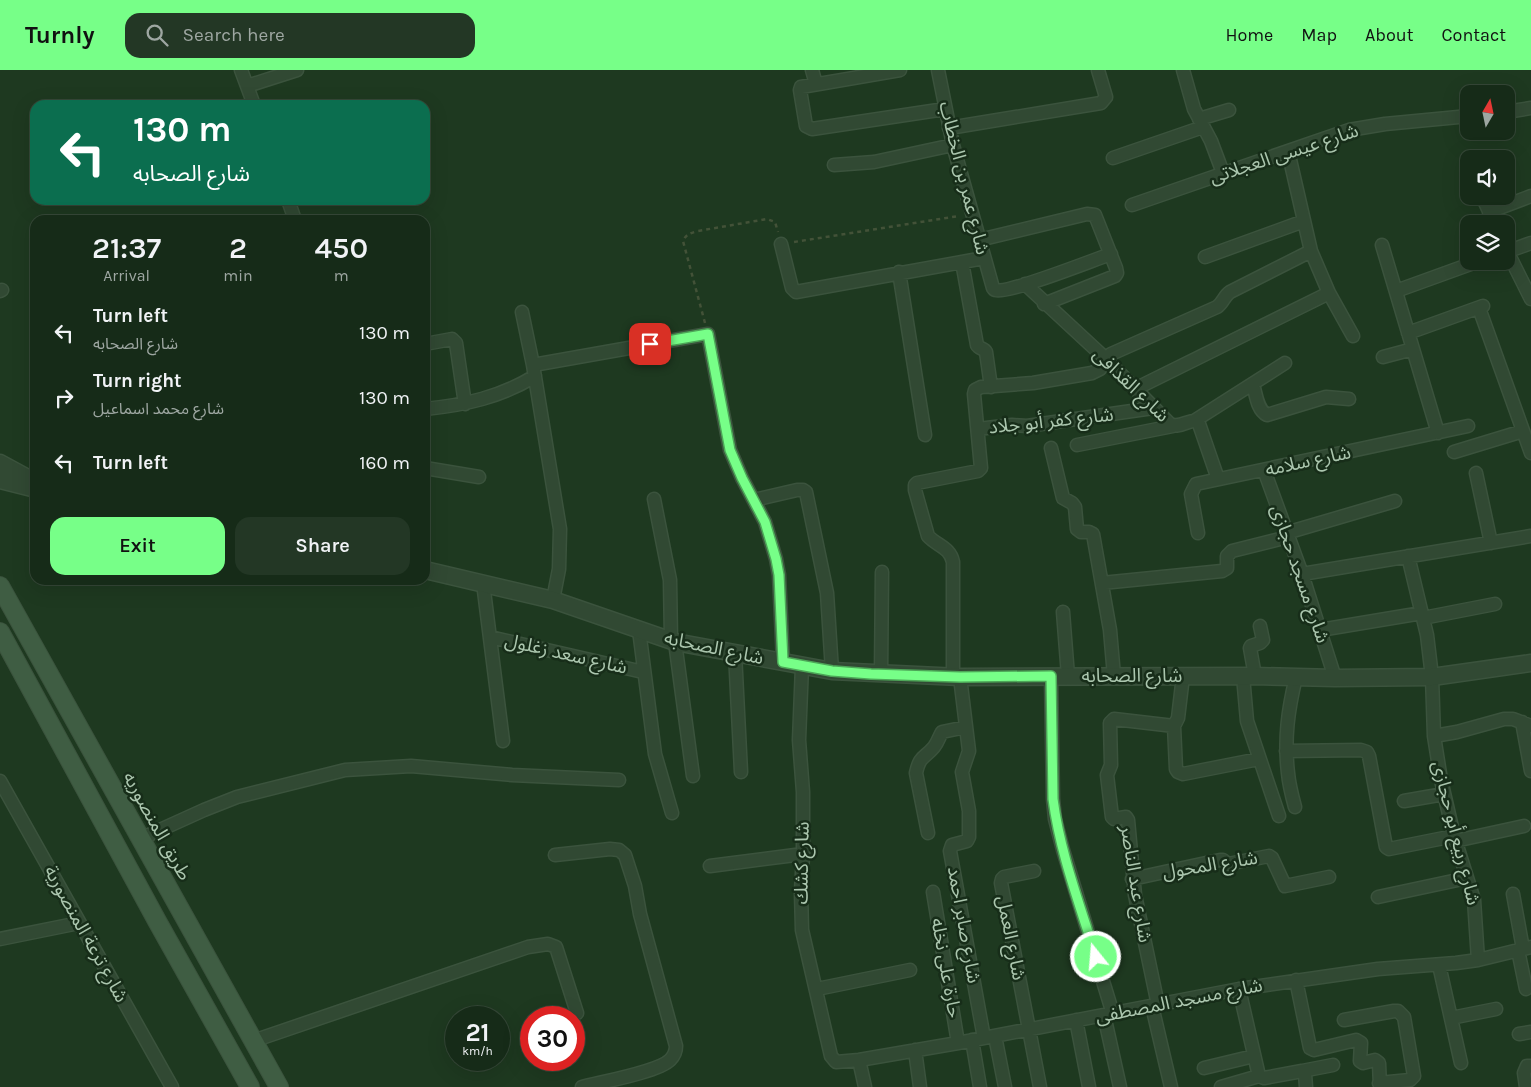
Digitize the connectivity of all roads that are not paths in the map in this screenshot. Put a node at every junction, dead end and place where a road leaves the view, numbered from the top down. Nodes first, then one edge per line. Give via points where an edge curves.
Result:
1 (241, 70) edge
2 (297, 70) edge
3 (812, 70) edge
4 (900, 70) edge
5 (938, 70) edge
6 (1098, 70) edge
7 (1183, 70) edge
8 (816, 84) junction
9 (247, 86) junction
10 (252, 100) edge
11 (1531, 108) edge
12 (945, 109) junction
13 (1229, 110) dead end
14 (1515, 111) edge
15 (1460, 117) edge
16 (1201, 123) junction
17 (949, 128) junction
18 (953, 145) junction
19 (1288, 151) junction
20 (1113, 158) dead end
21 (834, 165) dead end
22 (1223, 172) junction
23 (1531, 196) edge
24 (1132, 205) dead end
25 (1486, 205) edge
26 (1489, 212) junction
27 (1490, 215) edge
28 (1304, 221) junction
29 (979, 240) junction
30 (1531, 243) edge
31 (781, 244) dead end
32 (1382, 245) dead end
33 (1515, 248) edge
34 (1311, 251) junction
35 (1111, 254) junction
36 (1205, 257) dead end
37 (984, 258) junction
38 (962, 262) junction
39 (1515, 265) edge
40 (1460, 268) edge
41 (899, 272) junction
42 (1025, 284) junction
43 (1396, 291) junction
44 (1529, 291) edge
45 (1328, 293) junction
46 (1044, 304) junction
47 (522, 312) dead end
48 (1408, 333) junction
49 (1353, 336) dead end
50 (430, 343) edge
51 (1413, 349) junction
52 (1383, 358) dead end
53 (1106, 359) junction
54 (1285, 363) dead end
55 (534, 370) junction
56 (1253, 384) junction
57 (991, 387) junction
58 (1135, 389) junction
59 (1349, 399) dead end
60 (465, 404) junction
61 (1154, 408) junction
62 (430, 409) edge
63 (1194, 421) junction
64 (1173, 426) junction
65 (1468, 426) dead end
66 (978, 429) junction
67 (1523, 431) junction
68 (1438, 433) junction
69 (925, 435) dead end
70 (1077, 445) dead end
71 (1051, 448) dead end
72 (1454, 452) dead end
73 (1531, 453) edge
74 (0, 463) edge
75 (430, 469) edge
76 (1264, 470) junction
77 (1476, 473) dead end
78 (480, 476) dead end
79 (30, 479) edge
80 (1218, 479) junction
81 (0, 480) edge
82 (30, 487) edge
83 (654, 499) dead end
84 (754, 500) junction
85 (1395, 502) dead end
86 (1198, 533) dead end
87 (1287, 535) junction
88 (1531, 536) edge
89 (1491, 543) junction
90 (1408, 556) junction
91 (430, 571) edge
92 (882, 572) dead end
93 (1302, 574) junction
94 (1102, 582) junction
95 (483, 583) junction
96 (0, 586) edge
97 (553, 600) junction
98 (1495, 604) dead end
99 (1063, 612) dead end
100 (1422, 616) junction
101 (1260, 626) dead end
102 (639, 630) junction
103 (1320, 630) junction
104 (0, 632) edge
105 (490, 637) junction
106 (673, 641) junction
107 (735, 653) junction
108 (783, 662) junction
109 (1531, 663) edge
110 (802, 666) junction
111 (832, 671) junction
112 (643, 672) junction
113 (881, 674) junction
114 (1051, 676) junction
115 (1068, 676) junction
116 (1114, 676) junction
117 (1183, 676) junction
118 (1249, 676) junction
119 (956, 677) junction
120 (1296, 677) junction
121 (1432, 677) junction
122 (1335, 678) junction
123 (1526, 724) edge
124 (1174, 726) junction
125 (966, 727) junction
126 (1434, 736) junction
127 (503, 741) dead end
128 (1286, 751) junction
129 (1259, 759) junction
130 (1531, 771) edge
131 (741, 772) dead end
132 (693, 776) dead end
133 (619, 780) dead end
134 (0, 782) edge
135 (1444, 794) junction
136 (1404, 801) dead end
137 (1295, 807) dead end
138 (672, 813) dead end
139 (1279, 816) dead end
140 (1524, 826) dead end
141 (928, 833) dead end
142 (140, 839) junction
143 (1455, 839) junction
144 (803, 854) junction
145 (555, 855) dead end
146 (710, 866) dead end
147 (1034, 871) dead end
148 (1329, 876) dead end
149 (1467, 878) junction
150 (1132, 879) junction
151 (933, 892) dead end
152 (1513, 894) dead end
153 (1378, 897) dead end
154 (80, 923) junction
155 (0, 939) edge
156 (1524, 949) edge
157 (1478, 960) junction
158 (1440, 965) junction
159 (910, 970) dead end
160 (1296, 980) junction
161 (1239, 988) junction
162 (817, 989) junction
163 (1526, 989) dead end
164 (575, 1006) edge
165 (1155, 1006) junction
166 (1496, 1010) dead end
167 (1108, 1014) junction
168 (1451, 1018) junction
169 (1076, 1020) junction
170 (1344, 1020) dead end
171 (1028, 1030) junction
172 (984, 1038) junction
173 (253, 1041) junction
174 (958, 1043) junction
175 (914, 1050) junction
176 (831, 1056) joint
177 (1254, 1056) junction
178 (859, 1060) junction
179 (1461, 1063) dead end
180 (1333, 1065) dead end
181 (1531, 1066) edge
182 (1204, 1068) dead end
183 (1302, 1071) junction
184 (1259, 1076) junction
185 (1380, 1085) edge
186 (172, 1087) edge
187 (250, 1087) edge
188 (279, 1087) edge
189 (582, 1087) edge
190 (865, 1087) edge
191 (920, 1087) edge
192 (980, 1087) edge
193 (1006, 1087) edge
194 (1040, 1087) edge
195 (1089, 1087) edge
196 (1120, 1087) edge
197 (1171, 1087) edge
198 (1221, 1087) edge
199 (1306, 1087) edge
200 (1526, 1087) edge

1 - 9 street
2 - 9 street
3 - 8 street
4 - 8 street
5 - 12 street, شارع عمر بن الخطاب
6 - 17 street via 1106,97 1101,103
7 - 16 street
8 - 12 street via 803,86 800,90 806,126 812,129
9 - 10 street
11 - 14 street
12 - 17 street, شارع عمر بن الخطاب
13 - 16 street
15 - 19 street, شارع عيسى العجلاتى via 1350,130
16 - 20 street
16 - 22 street
17 - 18 street, شارع عمر بن الخطاب
18 - 21 street via 874,162
18 - 29 street, شارع عمر بن الخطاب
19 - 22 street, شارع عيسى العجلاتى
19 - 28 street
22 - 24 street, شارع عيسى العجلاتى
23 - 26 street
25 - 26 street
26 - 27 street
28 - 34 street
28 - 36 street
29 - 35 street via 1091,214 1095,215
29 - 37 street, شارع عمر بن الخطاب
30 - 33 street
31 - 41 street via 792,288 796,292
32 - 43 street
34 - 45 street
34 - 53 street via 1230,292 1217,306
35 - 42 street
35 - 46 street via 1117,270 1115,276
37 - 38 street
37 - 42 street, شارع عمر بن الخطاب via 996,290
38 - 41 street
38 - 57 street via 977,345 986,352
39 - 44 street
40 - 43 street
41 - 69 street
42 - 46 street, شارع القذافى
43 - 48 street
45 - 49 street
45 - 58 street
46 - 53 street, شارع القذافى
47 - 55 street
48 - 51 street
48 - 67 street via 1481,307
50 - 60 street via 452,339 456,343
51 - 52 street
51 - 68 street
53 - 57 street via 1100,369 1087,374
53 - 58 street, شارع القذافى
54 - 56 street
55 - 60 street via 500,394
55 - 84 street via 708,334 730,450
55 - 97 street via 560,529 559,569
56 - 59 street via 1260,409 1266,415 1326,398
56 - 63 street
57 - 66 street via 975,390
58 - 61 street, شارع القذافى
60 - 62 street
61 - 64 street, شارع القذافى
61 - 66 street, شارع كفر أبو جلاد via 1027,426
63 - 64 street, شارع القذافى
63 - 80 street, شارع القذافى via 1200,423
64 - 70 street
65 - 68 street, شارع سلامه
66 - 119 street, شارع صابر احمد via 980,470 915,485 928,536 949,551 953,562
67 - 72 street
67 - 73 street
68 - 76 street, شارع سلامه
71 - 94 street via 1063,498 1075,507 1077,530 1093,534
74 - 79 street
75 - 78 street
76 - 80 street, شارع سلامه
76 - 87 street, شارع مسجد حجازى
77 - 89 street
80 - 86 street, شارع سلامه via 1196,484 1191,494
81 - 82 street
83 - 106 street via 670,580
84 - 108 street via 765,522 778,567
84 - 111 street via 797,490 806,492 827,593
85 - 87 street
87 - 93 street, شارع مسجد حجازى
87 - 94 street via 1232,551 1227,556 1227,568 1222,571
88 - 89 street
89 - 90 street
90 - 93 street
90 - 100 street, شارع ربيع أبو حجازى
91 - 95 street, شارع الصحابه
92 - 113 street
93 - 103 street, شارع مسجد حجازى
94 - 116 street
95 - 97 street, شارع الصحابه
95 - 105 street
96 - 142 main road, طريق المنصوريه
97 - 102 street, شارع الصحابه
98 - 100 street
99 - 115 street
100 - 103 street
100 - 121 street, شارع ربيع أبو حجازى
101 - 118 street via 1263,640 1250,648
102 - 106 street, شارع الصحابه
102 - 112 street
103 - 122 street, شارع مسجد حجازى
104 - 187 main road
105 - 112 street, شارع سعد زغلول
105 - 127 street
106 - 107 street, شارع الصحابه
106 - 132 street
107 - 108 street, شارع الصحابه
107 - 131 street
108 - 110 street, شارع الصحابه
109 - 121 street
110 - 111 street, شارع الصحابه
110 - 144 street, شارع كشك
111 - 113 street, شارع الصحابه
112 - 138 street via 655,754
113 - 119 street, شارع الصحابه
114 - 115 street, شارع الصحابه
114 - 119 street, شارع الصحابه
114 - 167 street via 1055,819
115 - 116 street, شارع الصحابه
116 - 117 street, شارع الصحابه
117 - 118 street, شارع الصحابه
117 - 124 street via 1178,721
118 - 120 street, شارع الصحابه
118 - 129 street via 1246,721
119 - 125 street, شارع صابر احمد
120 - 122 street, شارع الصحابه
120 - 128 street via 1288,710
121 - 122 street, شارع الصحابه
121 - 126 street, شارع ربيع أبو حجازى
123 - 126 street via 1504,719
123 - 130 street
124 - 129 street via 1176,769 1180,773
124 - 150 street, شارع عبد الناصر via 1116,719 1110,723 1111,765 1107,775 1112,817 1126,817 1128,820
125 - 141 street via 942,732 918,766 916,773
125 - 172 street, شارع صابر احمد via 969,751 962,772 969,811 969,837 967,841 952,845 950,851
126 - 135 street, شارع ربيع أبو حجازى
128 - 137 street
128 - 143 street via 1367,752 1386,847 1391,849
129 - 139 street
133 - 142 street via 411,766 345,770 237,797
134 - 154 street, شارع ترعة المنصورية
135 - 136 street
135 - 143 street, شارع ربيع أبو حجازى
140 - 143 street
142 - 173 main road, طريق المنصوريه
143 - 149 street, شارع ربيع أبو حجازى
144 - 146 street
144 - 162 street, شارع كشك via 802,930
145 - 189 street via 610,849 625,855 676,1046 669,1062 648,1071
147 - 171 street, شارع العمل via 1004,877 1001,883
148 - 150 street, شارع المحول via 1285,886 1269,856 1228,864 1220,860
149 - 153 street
149 - 157 street, شارع ربيع أبو حجازى via 1476,910
150 - 165 street, شارع عبد الناصر
151 - 174 street, حارة على نخله
152 - 156 street
154 - 155 street
154 - 186 street, شارع ترعة المنصورية
156 - 157 street, شارع مسجد المصطفى
156 - 163 street
157 - 158 street, شارع مسجد المصطفى
158 - 160 street, شارع مسجد المصطفى
158 - 168 street
159 - 162 street
160 - 161 street, شارع مسجد المصطفى
160 - 185 street via 1310,1048 1314,1050 1358,1040 1361,1043 1360,1061 1375,1060 1378,1063
161 - 165 street, شارع مسجد المصطفى
161 - 177 street
162 - 176 street, شارع كشك
164 - 173 street via 556,947 548,944 528,947
165 - 167 street, شارع مسجد المصطفى
165 - 197 street, شارع عبد الناصر
166 - 168 street
167 - 169 street, شارع مسجد المصطفى
167 - 196 street
168 - 179 street
169 - 171 street, شارع مسجد المصطفى
169 - 195 street
170 - 185 street via 1394,1011 1402,1013 1414,1076 1410,1080
171 - 172 street, شارع مسجد المصطفى
171 - 194 street
172 - 174 street, شارع مسجد المصطفى
172 - 192 street
172 - 193 street
173 - 188 main road, طريق المنصوريه
174 - 175 street, شارع مسجد المصطفى
175 - 178 street, شارع مسجد المصطفى
175 - 191 street
176 - 178 street, شارع مسجد المصطفى via 836,1062
177 - 182 street
177 - 184 street
178 - 190 street
180 - 183 street
181 - 200 street via 1524,1071
183 - 184 street via 1264,1078
183 - 199 street
184 - 198 street

